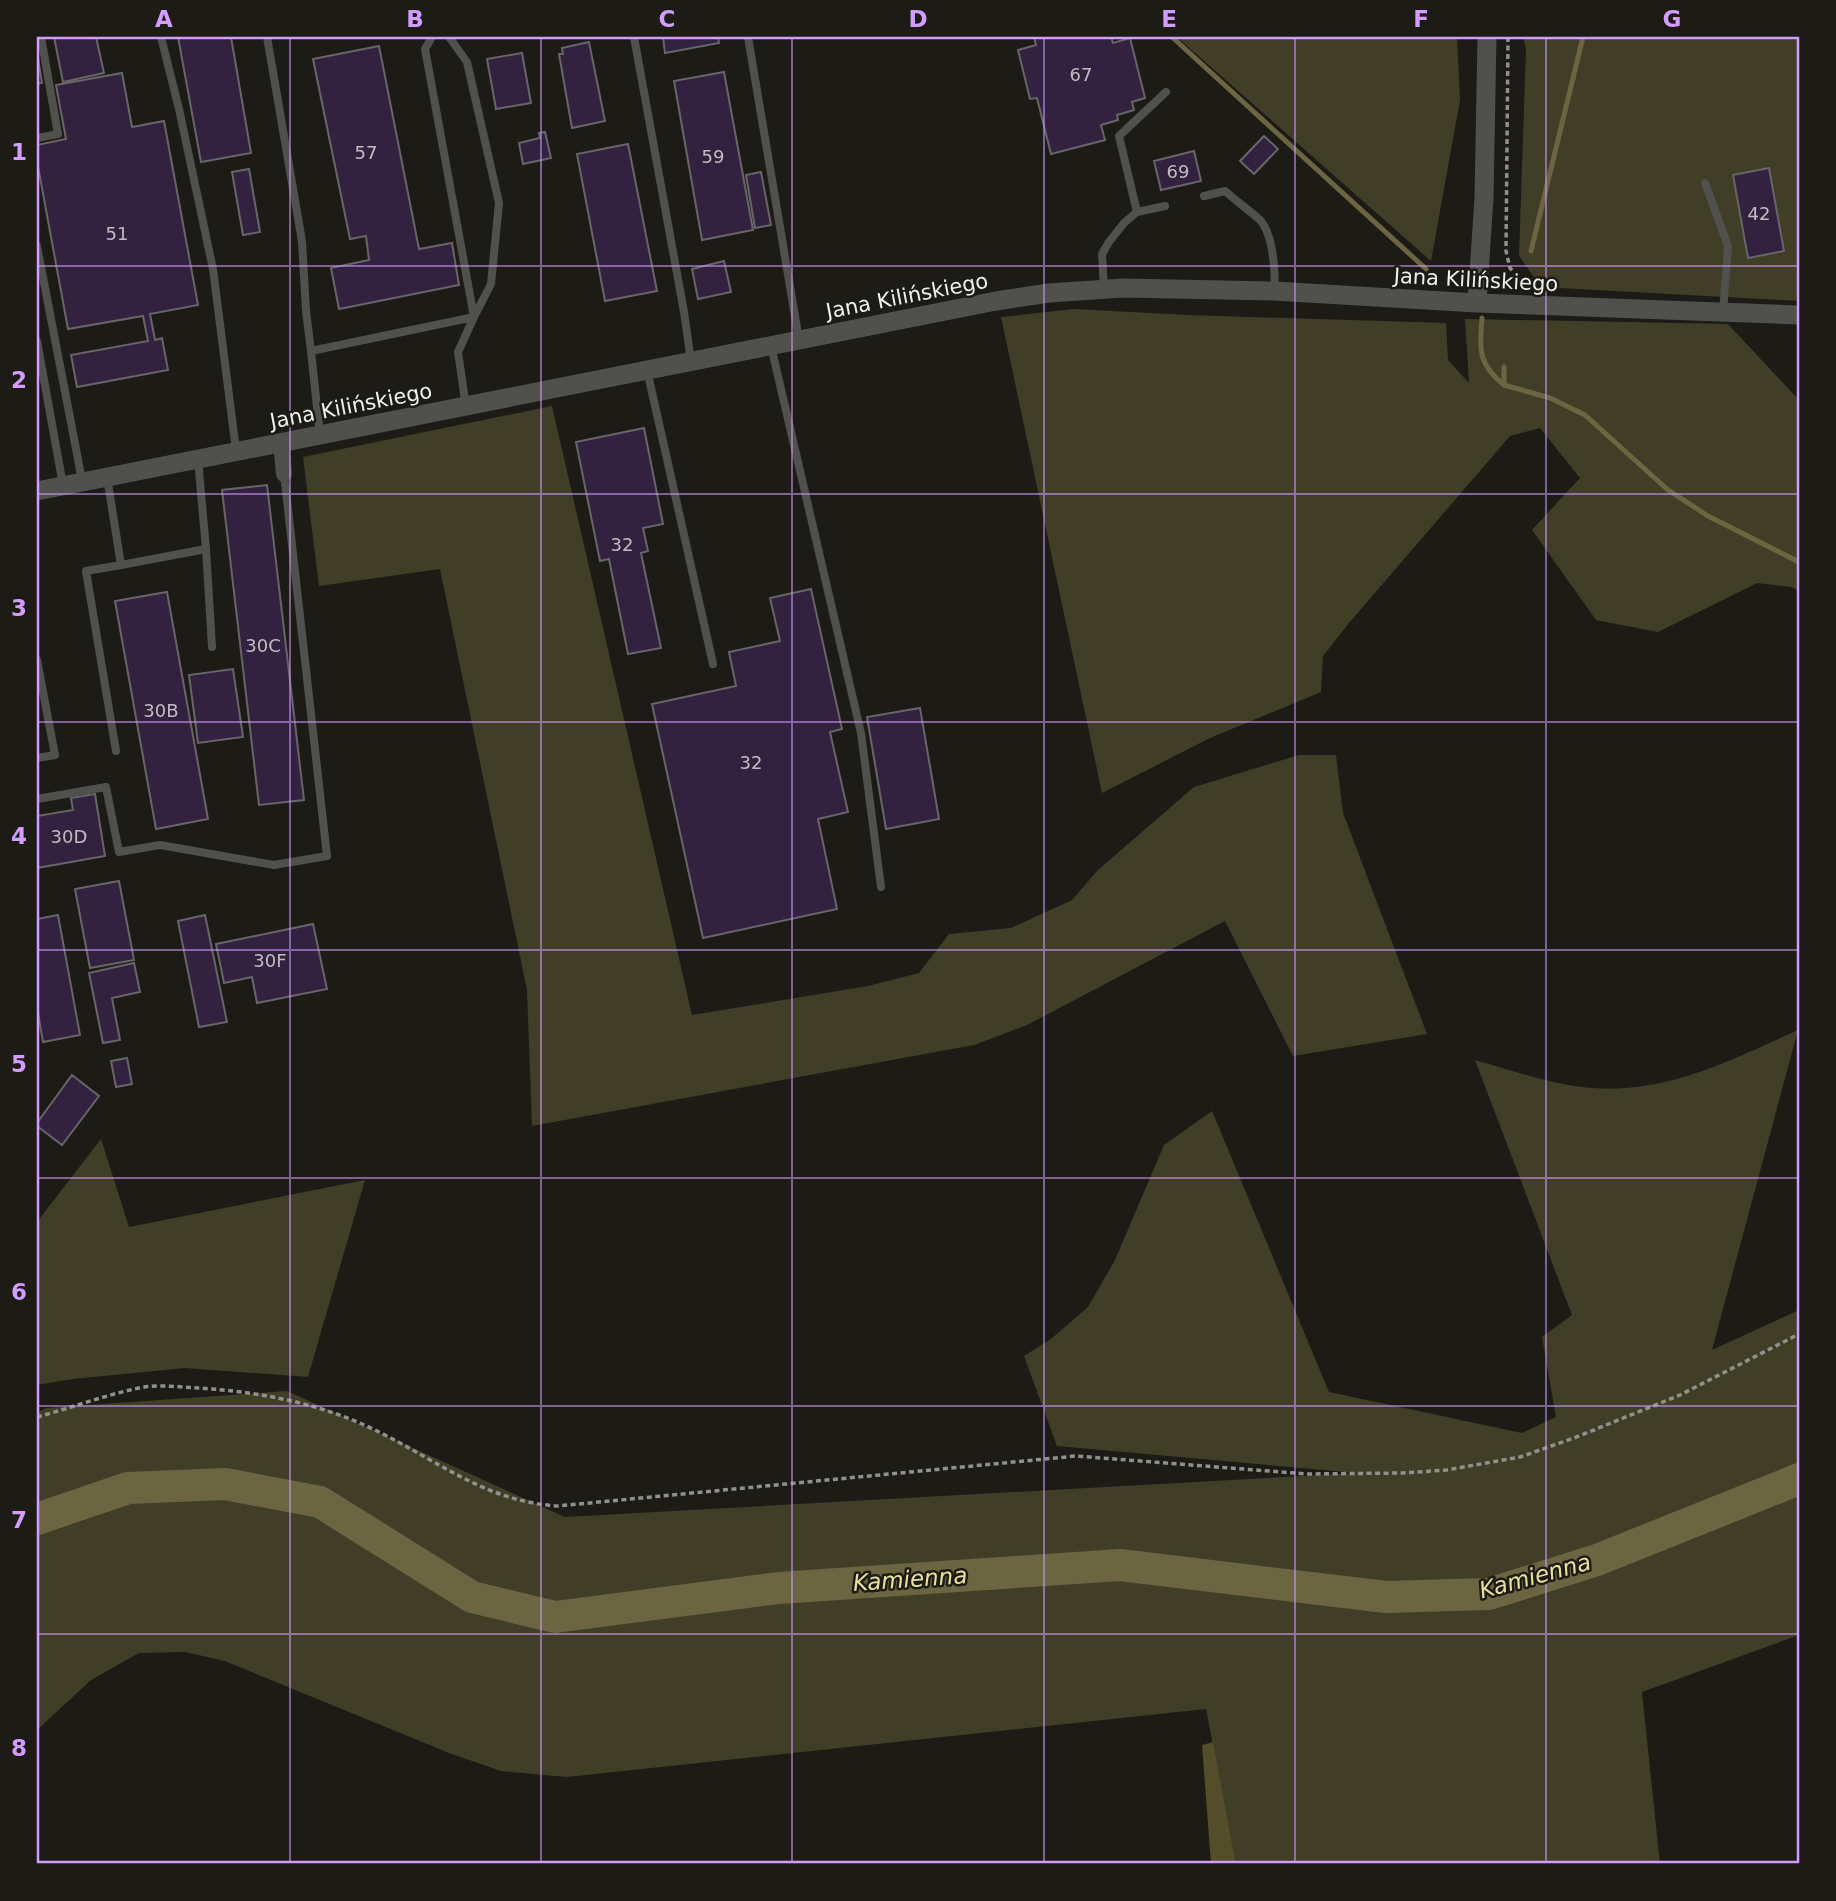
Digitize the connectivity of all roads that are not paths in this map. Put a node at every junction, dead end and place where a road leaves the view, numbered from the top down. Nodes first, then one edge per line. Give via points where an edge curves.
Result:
1 (41, 37) edge
2 (161, 37) edge
3 (267, 37) edge
4 (432, 37) edge
5 (449, 37) edge
6 (634, 37) edge
7 (748, 37) edge
8 (1487, 37) edge
9 (1166, 92) dead end
10 (37, 138) edge
11 (1705, 183) dead end
12 (1204, 196) dead end
13 (1165, 206) dead end
14 (1137, 212) junction
15 (37, 246) edge
16 (1104, 289) junction
17 (1274, 291) junction
18 (1477, 303) junction
19 (1723, 312) junction
20 (1799, 315) edge
21 (474, 317) junction
22 (799, 340) junction
23 (37, 341) edge
24 (771, 346) junction
25 (311, 351) junction
26 (691, 361) junction
27 (647, 370) junction
28 (466, 407) junction
29 (320, 435) junction
30 (281, 442) junction
31 (236, 451) junction
32 (198, 459) junction
33 (284, 474) joint
34 (107, 477) junction
35 (73, 484) junction
36 (37, 491) edge
37 (206, 549) junction
38 (121, 565) junction
39 (212, 647) dead end
40 (37, 660) edge
41 (713, 664) dead end
42 (116, 751) dead end
43 (37, 758) edge
44 (37, 799) edge
45 (880, 887) dead end

1 - 10 lane via 58,134
2 - 31 lane via 213,270
3 - 25 lane via 302,241
4 - 21 lane via 425,49
5 - 21 lane via 467,62 499,203 491,284
6 - 26 lane
7 - 22 lane
8 - 18 street
9 - 14 lane via 1119,136
11 - 19 lane via 1728,246
12 - 17 lane via 1225,191 1262,222 1276,273
13 - 14 lane
14 - 16 lane via 1124,222 1102,254
15 - 35 lane
16 - 17 street, Jana Kilińskiego
16 - 22 street, Jana Kilińskiego via 996,300
17 - 18 street, Jana Kilińskiego
18 - 19 street, Jana Kilińskiego
19 - 20 street, Jana Kilińskiego
21 - 25 lane
21 - 28 lane via 458,352
22 - 24 street, Jana Kilińskiego
23 - 35 lane
24 - 26 street, Jana Kilińskiego
24 - 45 lane via 860,733
25 - 29 lane
26 - 27 street, Jana Kilińskiego
27 - 28 street, Jana Kilińskiego
27 - 41 lane
28 - 29 street, Jana Kilińskiego
29 - 30 street, Jana Kilińskiego
30 - 31 street, Jana Kilińskiego
30 - 33 street
31 - 32 street, Jana Kilińskiego
32 - 34 street, Jana Kilińskiego
32 - 37 lane
33 - 44 lane via 327,856 274,865 160,845 119,852 106,787
34 - 35 street, Jana Kilińskiego
34 - 38 lane
35 - 36 street, Jana Kilińskiego
37 - 38 lane
37 - 39 lane
38 - 42 lane via 86,571
40 - 43 lane via 55,755

